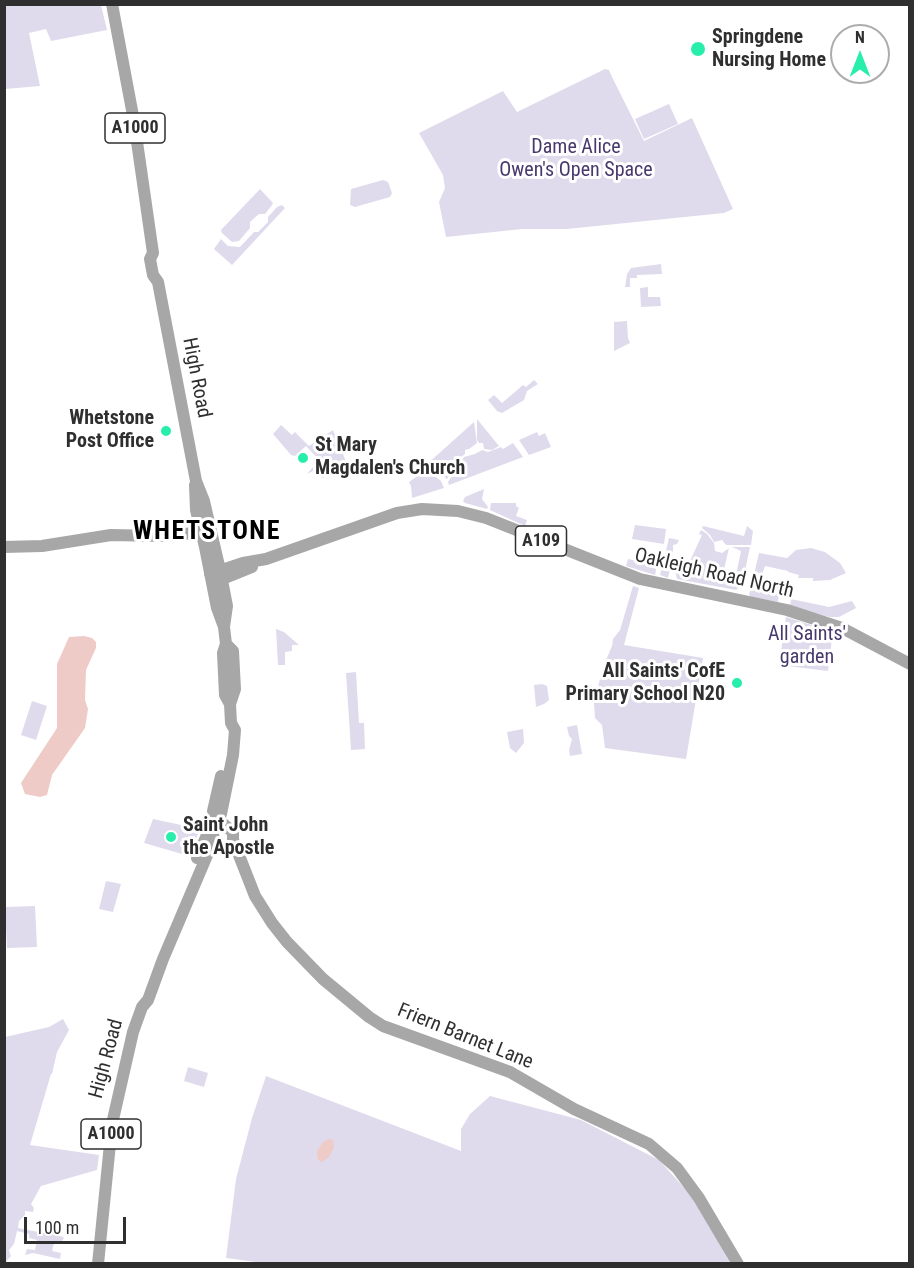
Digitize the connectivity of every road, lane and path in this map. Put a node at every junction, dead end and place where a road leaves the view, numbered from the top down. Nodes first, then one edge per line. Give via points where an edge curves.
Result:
1 (112, 4) edge
2 (207, 533) junction
3 (4, 547) edge
4 (216, 576) junction
5 (909, 664) edge
6 (214, 824) junction
7 (98, 1263) edge
8 (738, 1263) edge

1 - 2 main road, High Road / A1000 via 196,481 195,503
2 - 3 main road via 111,536
2 - 4 main road, High Road / A1000
4 - 5 main road, Oakleigh Road North / A109 via 243,563 266,559 397,513 422,509 458,511 486,518 640,579 776,607 842,628
4 - 6 main road, High Road / A1000 via 227,606 225,695 235,730 224,801
6 - 7 main road, High Road / A1000 via 159,946 140,999 142,1007 112,1120
6 - 8 main road, Friern Barnet Lane via 231,830 255,896 272,922 297,952 348,1000 383,1026 510,1072 574,1109 649,1144 677,1168

